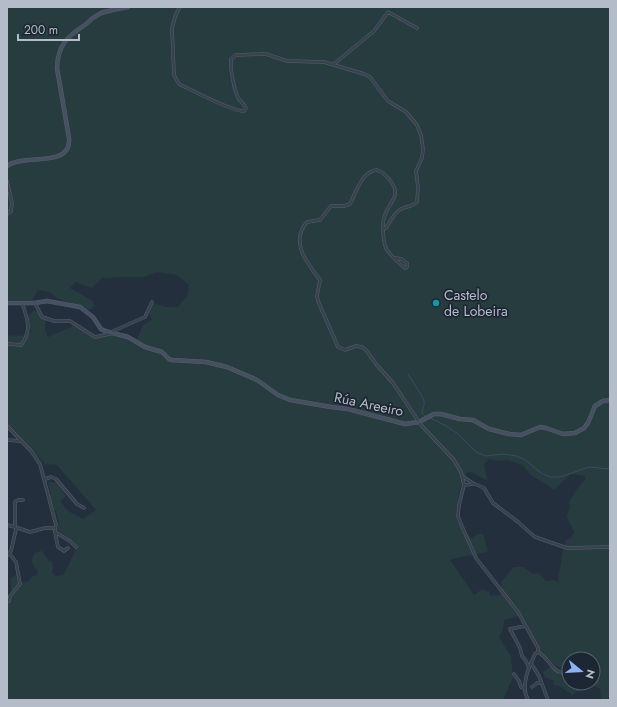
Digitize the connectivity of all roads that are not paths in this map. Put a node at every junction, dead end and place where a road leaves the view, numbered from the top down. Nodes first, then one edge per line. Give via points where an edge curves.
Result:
1 (128, 7) edge
2 (180, 7) edge
3 (417, 28) dead end
4 (334, 64) junction
5 (7, 166) edge
6 (7, 181) edge
7 (7, 214) edge
8 (383, 228) junction
9 (395, 258) junction
10 (152, 302) dead end
11 (7, 303) edge
12 (22, 303) junction
13 (35, 303) junction
14 (111, 333) junction
15 (7, 345) edge
16 (610, 400) edge
17 (420, 422) junction
18 (7, 426) edge
19 (7, 440) edge
20 (21, 441) junction
21 (462, 476) junction
22 (45, 479) junction
23 (475, 484) junction
24 (464, 485) junction
25 (23, 500) dead end
26 (84, 508) dead end
27 (7, 526) edge
28 (16, 528) junction
29 (55, 528) junction
30 (55, 532) junction
31 (610, 547) edge
32 (68, 548) dead end
33 (76, 548) dead end
34 (8, 554) edge
35 (9, 601) dead end
36 (525, 626) junction
37 (538, 652) junction
38 (531, 663) junction
39 (529, 668) junction
40 (561, 673) edge
41 (514, 674) dead end
42 (541, 683) junction
43 (525, 687) junction
44 (532, 687) dead end
45 (528, 700) edge
46 (548, 700) edge

1 - 5 street via 98,15 66,38 61,46 57,68 69,138 66,152 58,157 15,162
2 - 4 street via 172,28 176,81 231,109 243,112 246,110 237,95 232,71 231,59 236,55 266,54 287,61
3 - 4 street via 388,12 374,31
4 - 8 street via 370,78 388,101 406,112 420,135 423,149 416,171 417,202 398,211 386,228
6 - 7 street via 12,203 11,211
8 - 9 street via 386,248
8 - 17 street via 383,218 396,191 385,174 374,170 366,175 350,204 331,206 320,220 305,224 300,233 300,248 308,265 320,280 318,302 338,347 345,350 356,346 366,350
9 - 9 street via 405,261 407,268 405,268
10 - 14 street via 145,317
11 - 12 street, Rúa Areeiro
12 - 13 street, Rúa Areeiro
12 - 15 street via 28,331 25,341 20,345
13 - 14 street, Rúa Areeiro via 47,301 80,307 93,317 101,329
13 - 14 street via 40,315 48,319 70,322 95,337
14 - 17 street, Rúa Areeiro via 123,335 145,348 162,352 175,361 227,366 290,400 348,408 405,424
16 - 17 street, Rúa Areeiro via 602,401 595,406 584,428 571,434 540,427 521,435 509,434 489,429 473,420 437,413
17 - 21 street via 454,460
18 - 20 street
19 - 20 street
20 - 22 street via 40,464
21 - 23 street
21 - 24 street
22 - 26 street via 56,479 77,504
22 - 29 street
23 - 24 street
23 - 31 street via 484,488 494,503 535,537 567,548
24 - 36 street via 459,505 460,522 476,558 516,610
25 - 28 street via 15,502
27 - 28 street
28 - 29 street via 30,532
28 - 34 street
29 - 30 street
30 - 32 street via 58,547 64,551
30 - 33 street
34 - 35 street via 16,562 20,584
36 - 37 street
36 - 39 street via 510,630
37 - 38 street
37 - 40 street
38 - 39 street
38 - 42 street
39 - 43 street
41 - 43 street via 522,688
42 - 44 street
42 - 46 street
43 - 45 street

